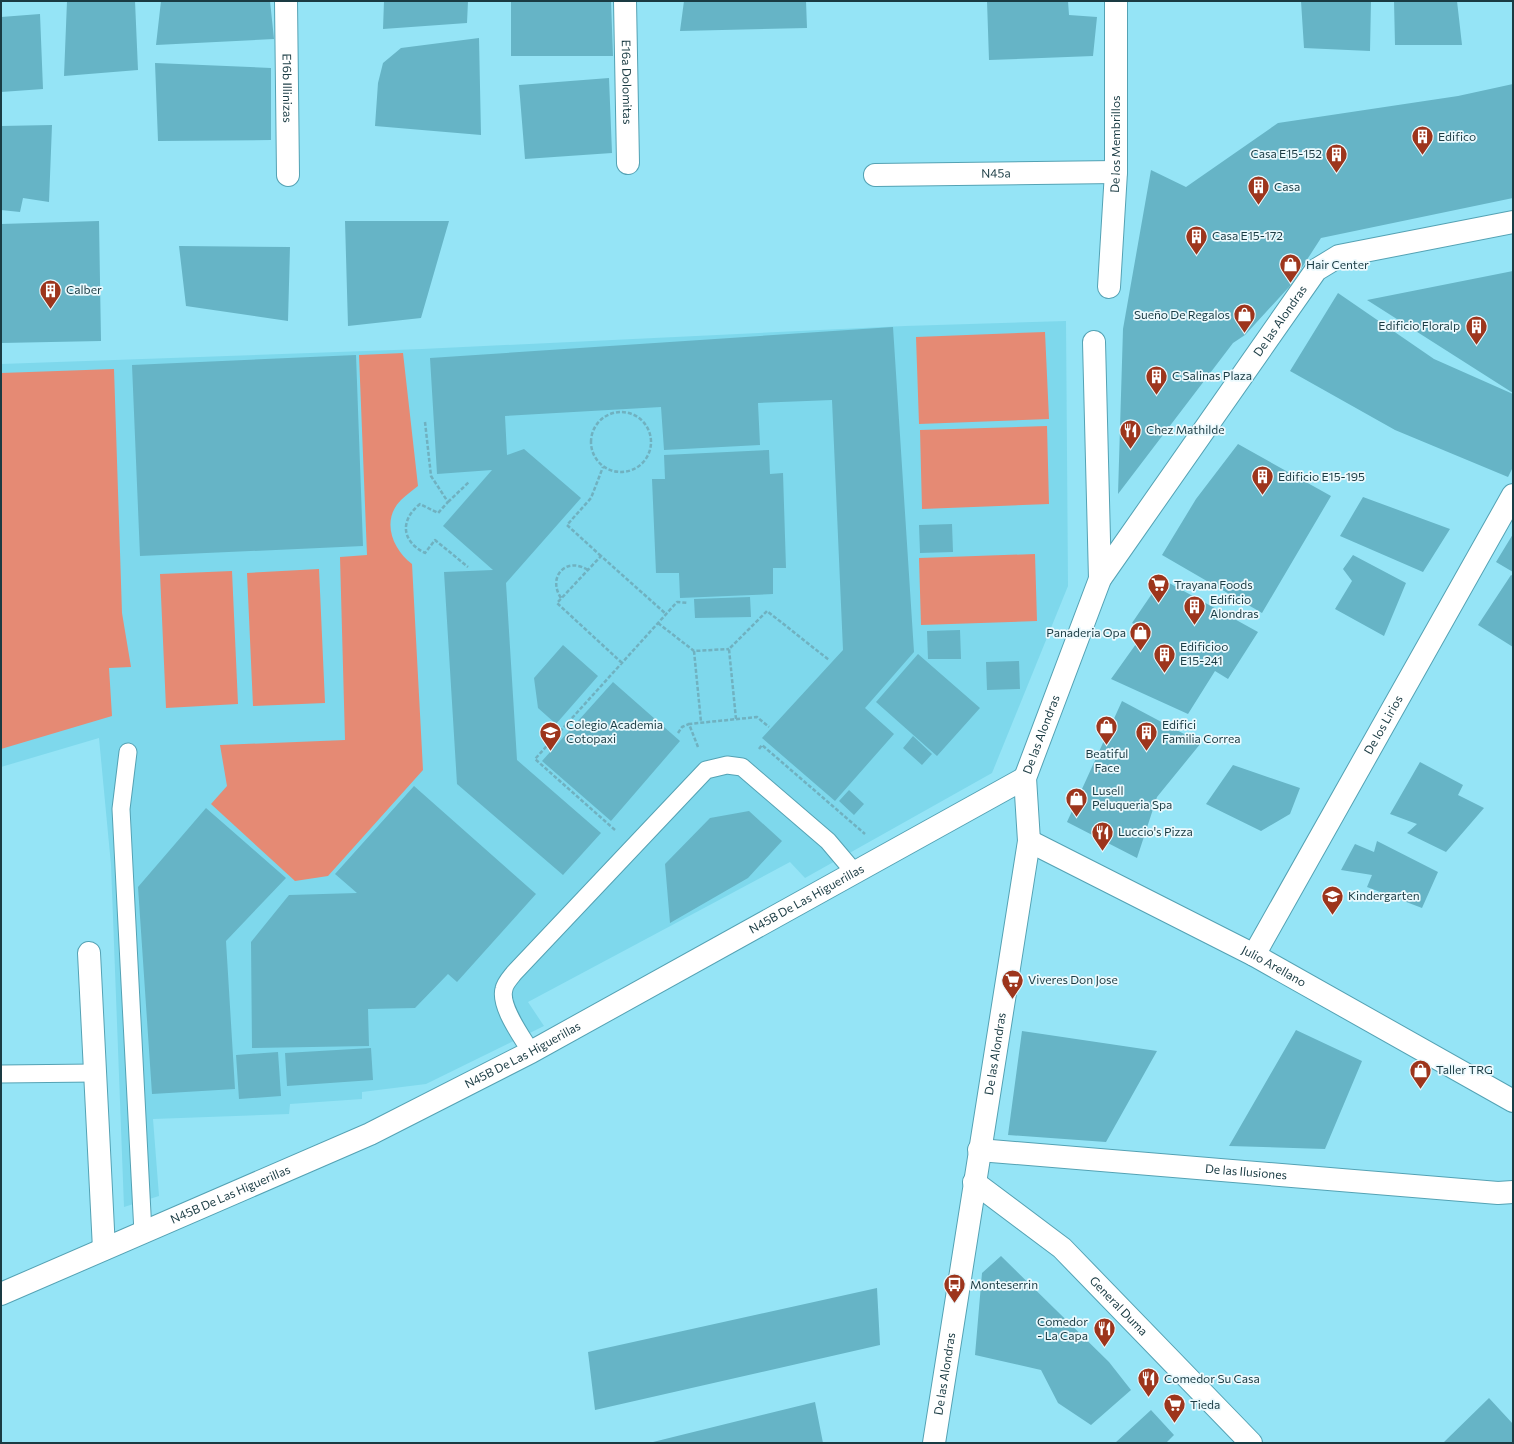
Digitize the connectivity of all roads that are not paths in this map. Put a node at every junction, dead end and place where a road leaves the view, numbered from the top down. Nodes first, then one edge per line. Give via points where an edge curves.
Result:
1 (286, 1) edge
2 (625, 1) edge
3 (1116, 1) edge
4 (628, 163) dead end
5 (1116, 172) junction
6 (288, 175) dead end
7 (875, 175) dead end
8 (1513, 222) edge
9 (1109, 287) dead end
10 (1094, 342) dead end
11 (1513, 495) edge
12 (1100, 579) junction
13 (128, 752) dead end
14 (1025, 778) junction
15 (1029, 841) junction
16 (855, 872) junction
17 (88, 953) dead end
18 (1254, 955) junction
19 (531, 1052) junction
20 (95, 1073) junction
21 (1, 1074) edge
22 (1513, 1101) edge
23 (979, 1150) junction
24 (974, 1182) junction
25 (1513, 1192) edge
26 (143, 1232) junction
27 (104, 1249) junction
28 (1, 1294) edge
29 (934, 1443) edge
30 (1252, 1443) edge

1 - 6 street, E16b Illinizas
2 - 4 street, E16a Dolomitas
3 - 5 street, De los Membrillos
5 - 7 street, N45a
5 - 9 street, De los Membrillos
8 - 12 street, De las Alondras via 1339,256 1316,270
10 - 12 street, De las Alondras
11 - 18 street, De los Lirios
12 - 14 street, De las Alondras
13 - 26 lane via 121,808
14 - 15 street, De las Alondras
14 - 16 street, N45B De Las Higuerillas
15 - 18 street, Julio Arellano
15 - 23 street, De las Alondras
16 - 19 street, N45B De Las Higuerillas
16 - 19 lane via 828,841 742,767 727,765 706,770 514,973 504,988 503,998 510,1016
17 - 20 street
18 - 22 street, Julio Arellano
19 - 26 street, N45B De Las Higuerillas via 370,1134
20 - 21 lane
20 - 27 street
23 - 24 street, De las Alondras
23 - 25 street, De las Ilusiones
24 - 29 street, De las Alondras
24 - 30 street, General Duma via 1062,1248
26 - 27 street, N45B De Las Higuerillas
27 - 28 street, N45B De Las Higuerillas

